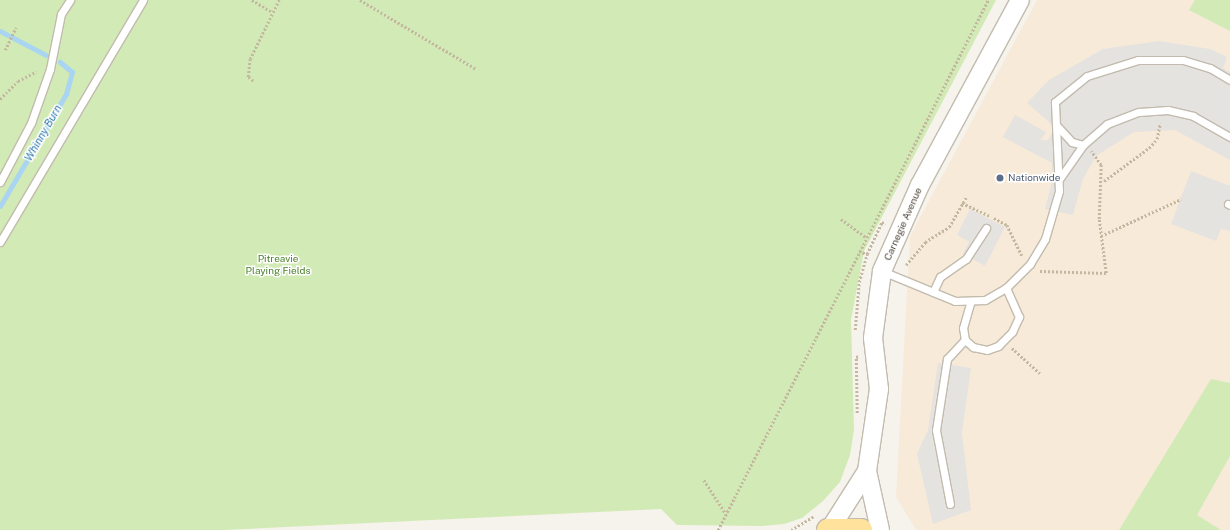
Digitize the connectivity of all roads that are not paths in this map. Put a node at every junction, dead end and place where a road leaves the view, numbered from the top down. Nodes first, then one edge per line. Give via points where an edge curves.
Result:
1 (70, 0) edge
2 (143, 0) edge
3 (1020, 0) edge
4 (1230, 80) edge
5 (1056, 125) junction
6 (1230, 137) edge
7 (1083, 145) junction
8 (1060, 178) junction
9 (0, 182) edge
10 (986, 228) dead end
11 (0, 242) edge
12 (882, 271) junction
13 (1006, 288) junction
14 (933, 292) junction
15 (970, 303) junction
16 (965, 340) junction
17 (867, 471) junction
18 (950, 504) dead end
19 (829, 530) edge
20 (861, 530) edge
21 (880, 530) edge

1 - 9 lane via 61,14 52,62 26,135
2 - 11 lane
3 - 12 street, Carnegie Avenue via 920,185
4 - 5 lane via 1210,68 1183,60 1138,60 1087,76 1055,102
5 - 7 lane via 1072,142
5 - 8 lane
6 - 7 lane via 1193,116 1160,111 1139,112 1107,124
7 - 8 lane
8 - 13 lane via 1045,239 1030,264
10 - 14 lane via 966,259 940,277
12 - 14 lane
12 - 17 street, Carnegie Avenue via 875,304 875,354 879,389
13 - 15 lane via 985,300
13 - 16 lane via 1019,317 1004,341 987,350 973,347
14 - 15 lane
15 - 16 lane via 963,328
16 - 18 lane via 947,359 936,430
17 - 19 street
17 - 21 street
19 - 20 main road

